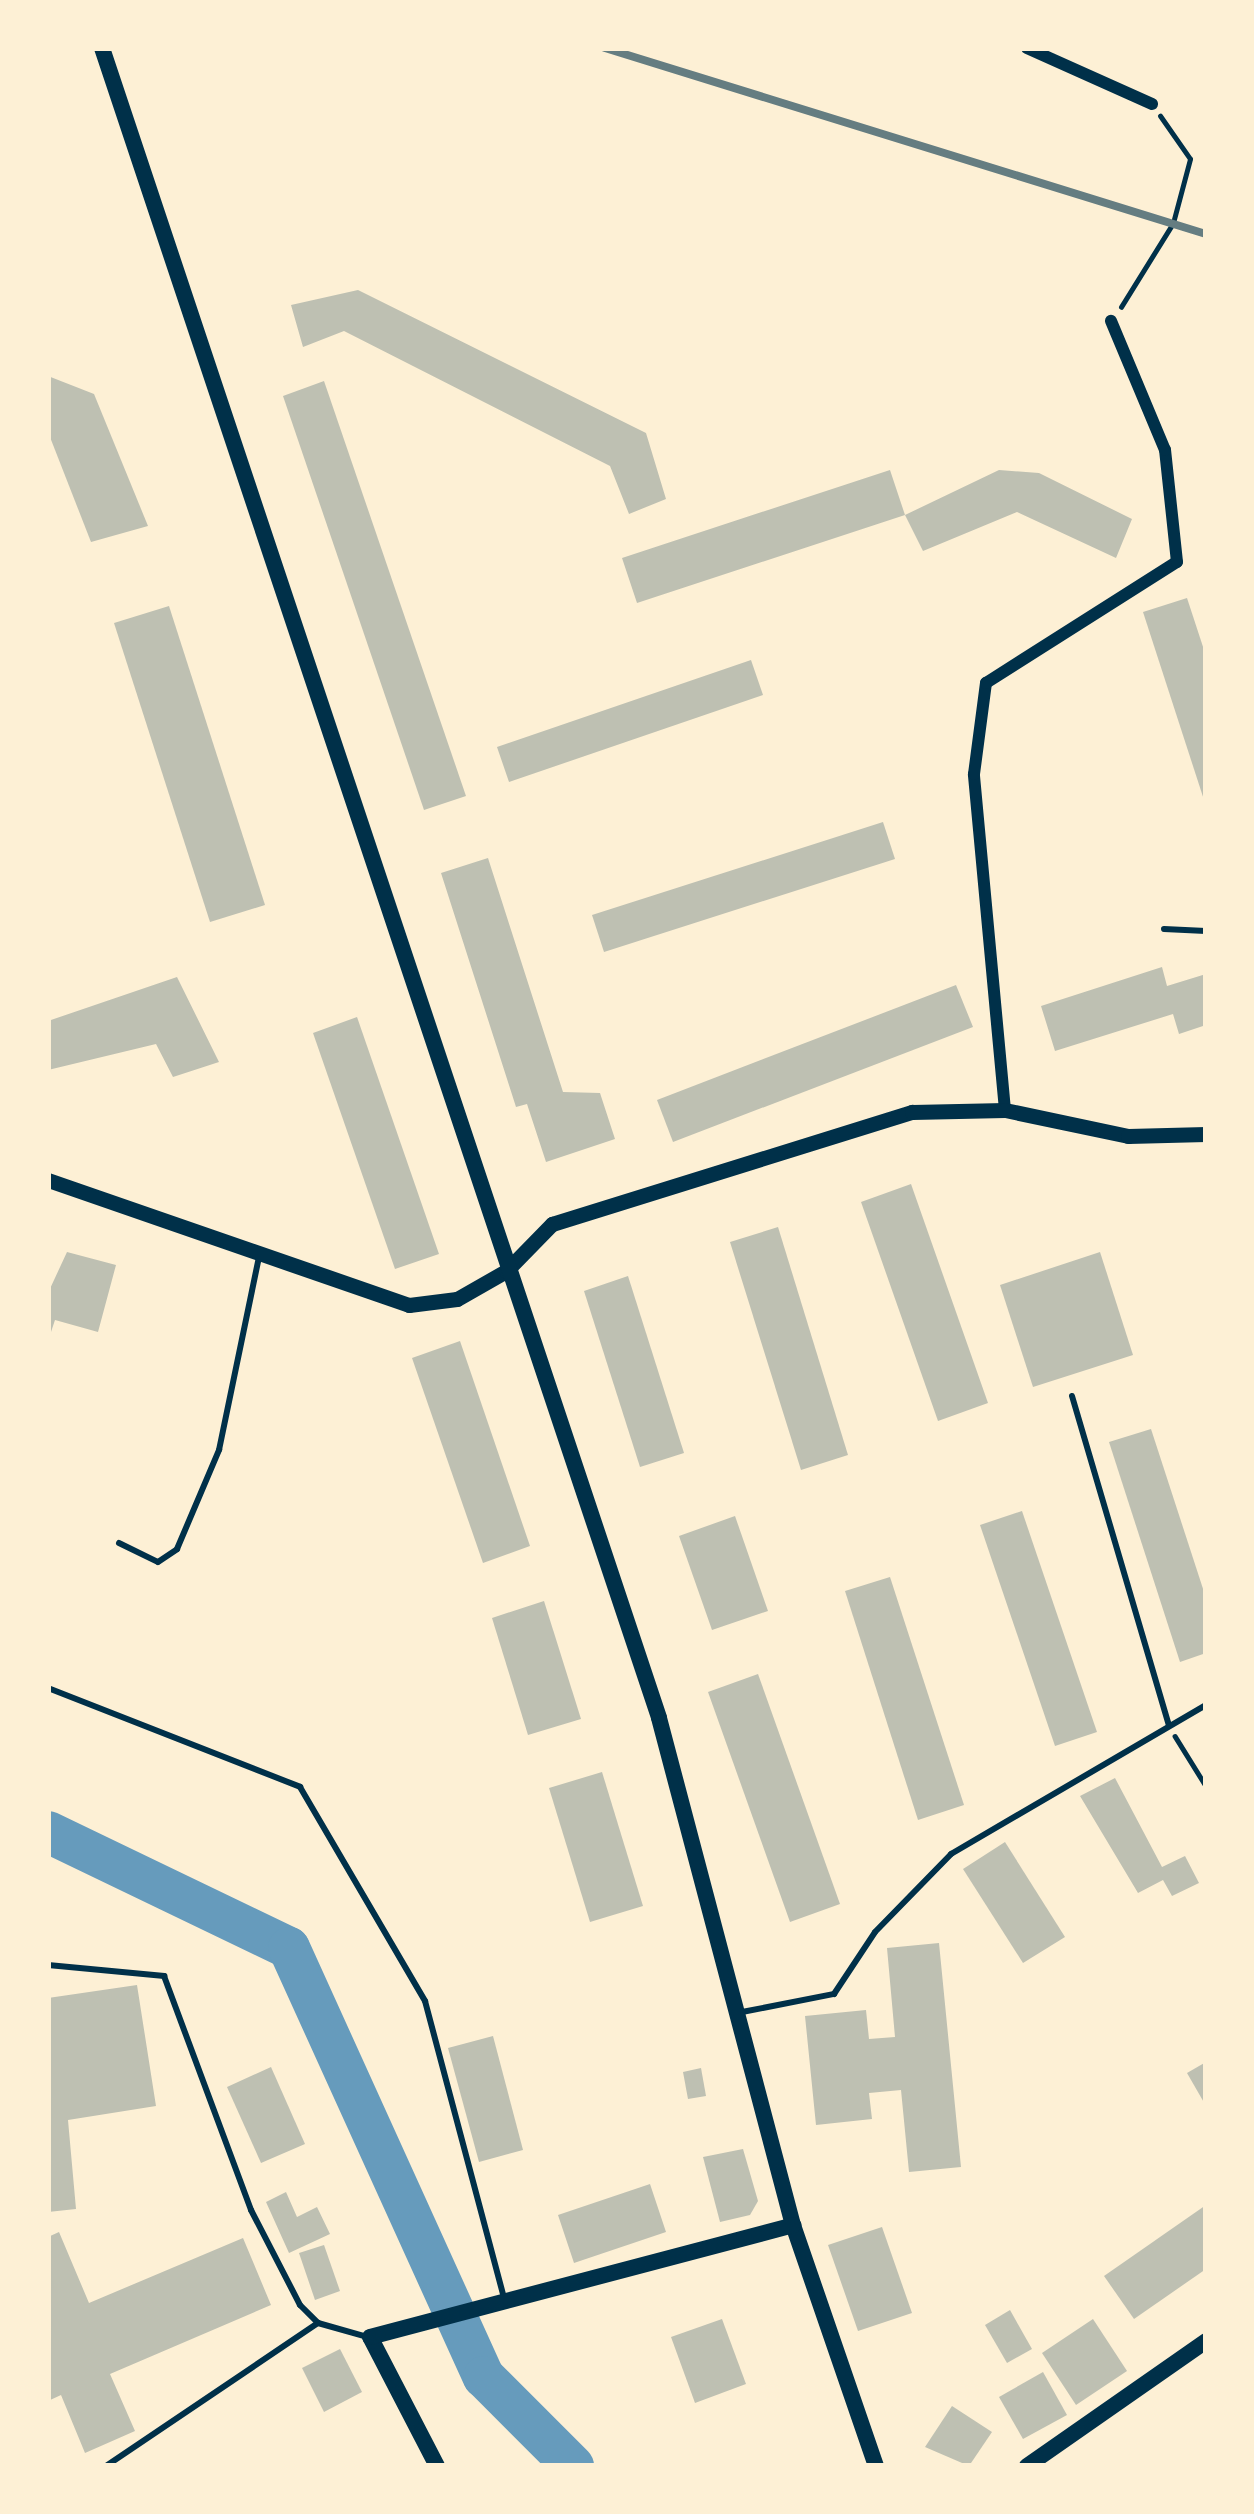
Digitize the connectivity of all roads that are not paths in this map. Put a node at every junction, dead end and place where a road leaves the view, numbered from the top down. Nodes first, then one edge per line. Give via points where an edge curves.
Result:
1 (1027, 48) edge
2 (102, 49) edge
3 (1152, 104) road end
4 (1111, 322) road end
5 (1164, 929) dead end
6 (1206, 931) edge
7 (1005, 1110) junction
8 (1206, 1134) edge
9 (48, 1180) edge
10 (260, 1253) junction
11 (506, 1271) junction
12 (1072, 1396) dead end
13 (119, 1543) dead end
14 (48, 1688) edge
15 (1206, 1705) edge
16 (1169, 1726) junction
17 (48, 1965) edge
18 (742, 2012) junction
19 (793, 2225) junction
20 (507, 2308) junction
21 (317, 2323) junction
22 (370, 2338) junction
23 (1206, 2341) edge
24 (106, 2466) edge
25 (437, 2466) edge
26 (876, 2466) edge
27 (1028, 2466) edge

1 - 3 street
2 - 11 main road
4 - 7 street via 1165,449 1177,562 986,683 974,774
5 - 6 lane
7 - 8 street via 1128,1136
7 - 11 street via 912,1112 552,1224
9 - 10 street
10 - 11 street via 409,1305 457,1299
10 - 13 lane via 219,1450 177,1549 158,1562
11 - 18 main road via 659,1718
12 - 16 lane
14 - 20 lane via 300,1787 425,2001
15 - 16 lane
16 - 18 lane via 951,1854 875,1931 834,1994
17 - 21 lane via 164,1976 251,2210
18 - 19 main road
19 - 20 main road
19 - 26 main road
20 - 22 main road
21 - 22 lane
21 - 24 lane
22 - 25 main road
23 - 27 main road

